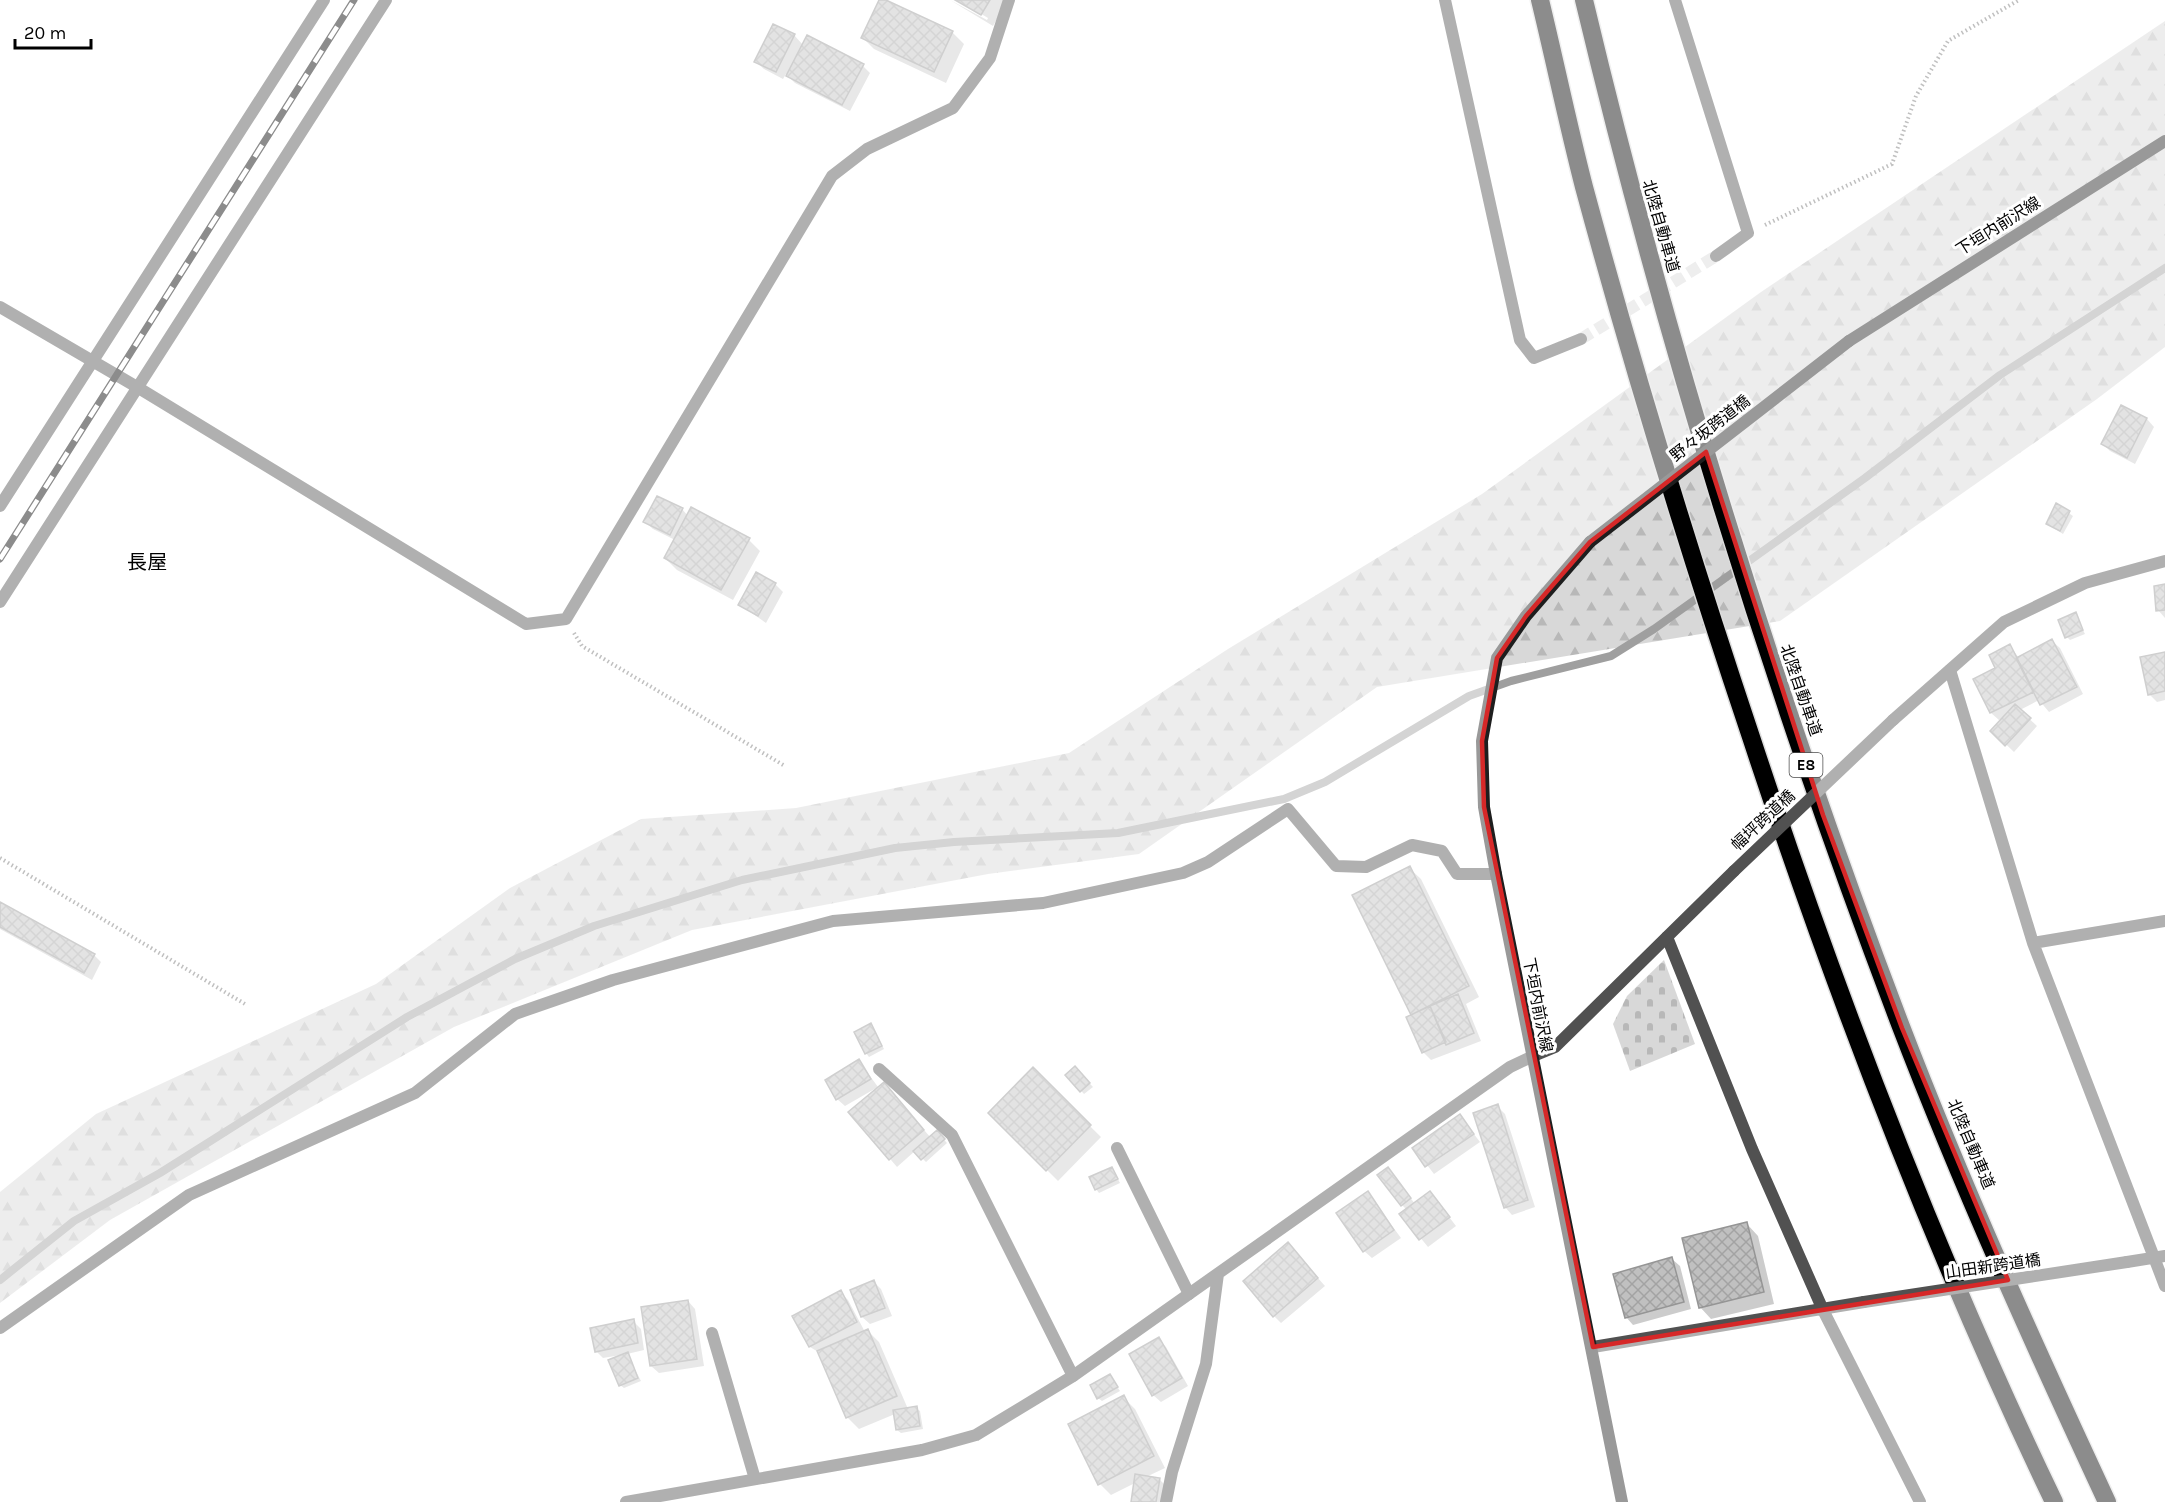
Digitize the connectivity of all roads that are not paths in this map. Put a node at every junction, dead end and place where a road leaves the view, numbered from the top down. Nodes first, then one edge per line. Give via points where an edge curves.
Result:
1 (324, 0) edge
2 (386, 0) edge
3 (1009, 0) edge
4 (1445, 0) edge
5 (1540, 0) edge
6 (1584, 0) edge
7 (1675, 0) edge
8 (2165, 141) edge
9 (1716, 256) tunnel mouth
10 (0, 307) edge
11 (1581, 339) tunnel mouth
12 (1849, 340) joint
13 (91, 361) junction
14 (137, 387) junction
15 (0, 506) edge
16 (1590, 542) joint
17 (2165, 561) edge
18 (0, 602) edge
19 (1950, 670) junction
20 (1496, 874) junction
21 (2165, 921) edge
22 (1666, 937) junction
23 (2033, 943) junction
24 (1531, 1058) junction
25 (879, 1069) dead end
26 (1117, 1148) dead end
27 (2159, 1257) edge
28 (1218, 1274) junction
29 (2165, 1286) edge
30 (1189, 1294) junction
31 (1823, 1310) junction
32 (0, 1328) edge
33 (712, 1333) dead end
34 (1593, 1347) junction
35 (1073, 1376) junction
36 (755, 1479) junction
37 (626, 1502) edge
38 (1166, 1502) edge
39 (1622, 1502) edge
40 (1920, 1502) edge
41 (2054, 1502) edge
42 (2107, 1502) edge

1 - 13 street
2 - 14 street
3 - 14 street via 990,58 953,108 867,148 832,176 566,620 526,624
4 - 11 street via 1520,340 1534,358
5 - 41 highway, E8 via 1583,182 1644,404 1788,850 1856,1039 1940,1248
6 - 42 highway, 北陸自動車道 / E8 via 1620,152 1683,375 1749,595 1823,815 1902,1028
7 - 9 street via 1748,233
8 - 12 main road, 下垣内前沢線
10 - 13 street
12 - 16 main road, 野々坂跨道橋, bridge
13 - 14 street
13 - 15 street
14 - 18 street
16 - 20 main road, 下垣内前沢線 via 1526,616 1497,658 1482,741 1484,807
17 - 19 street, 幅坪跨道橋 via 2085,584 2004,622
19 - 22 street, 幅坪跨道橋, bridge
19 - 23 street
20 - 24 main road, 下垣内前沢線
20 - 32 street via 1457,874 1442,851 1412,845 1366,867 1336,866 1288,809 1208,862 1183,873 1043,903 833,921 613,980 515,1014 415,1093 189,1195
21 - 23 street
22 - 24 street, 幅坪跨道橋 via 1555,1047
22 - 31 street
23 - 27 street
24 - 28 street, 幅坪跨道橋 via 1510,1067
24 - 34 main road, 下垣内前沢線
25 - 35 street via 952,1135
26 - 30 street
27 - 29 street
27 - 31 street, 山田新跨道橋, bridge
28 - 30 street, 幅坪跨道橋
28 - 38 street via 1206,1364
30 - 35 street, 幅坪跨道橋
31 - 34 street, 山田新跨道橋
31 - 40 street
33 - 36 street
34 - 39 main road, 下垣内前沢線
35 - 36 street, 幅坪跨道橋 via 976,1435 922,1450
36 - 37 street, 幅坪跨道橋

